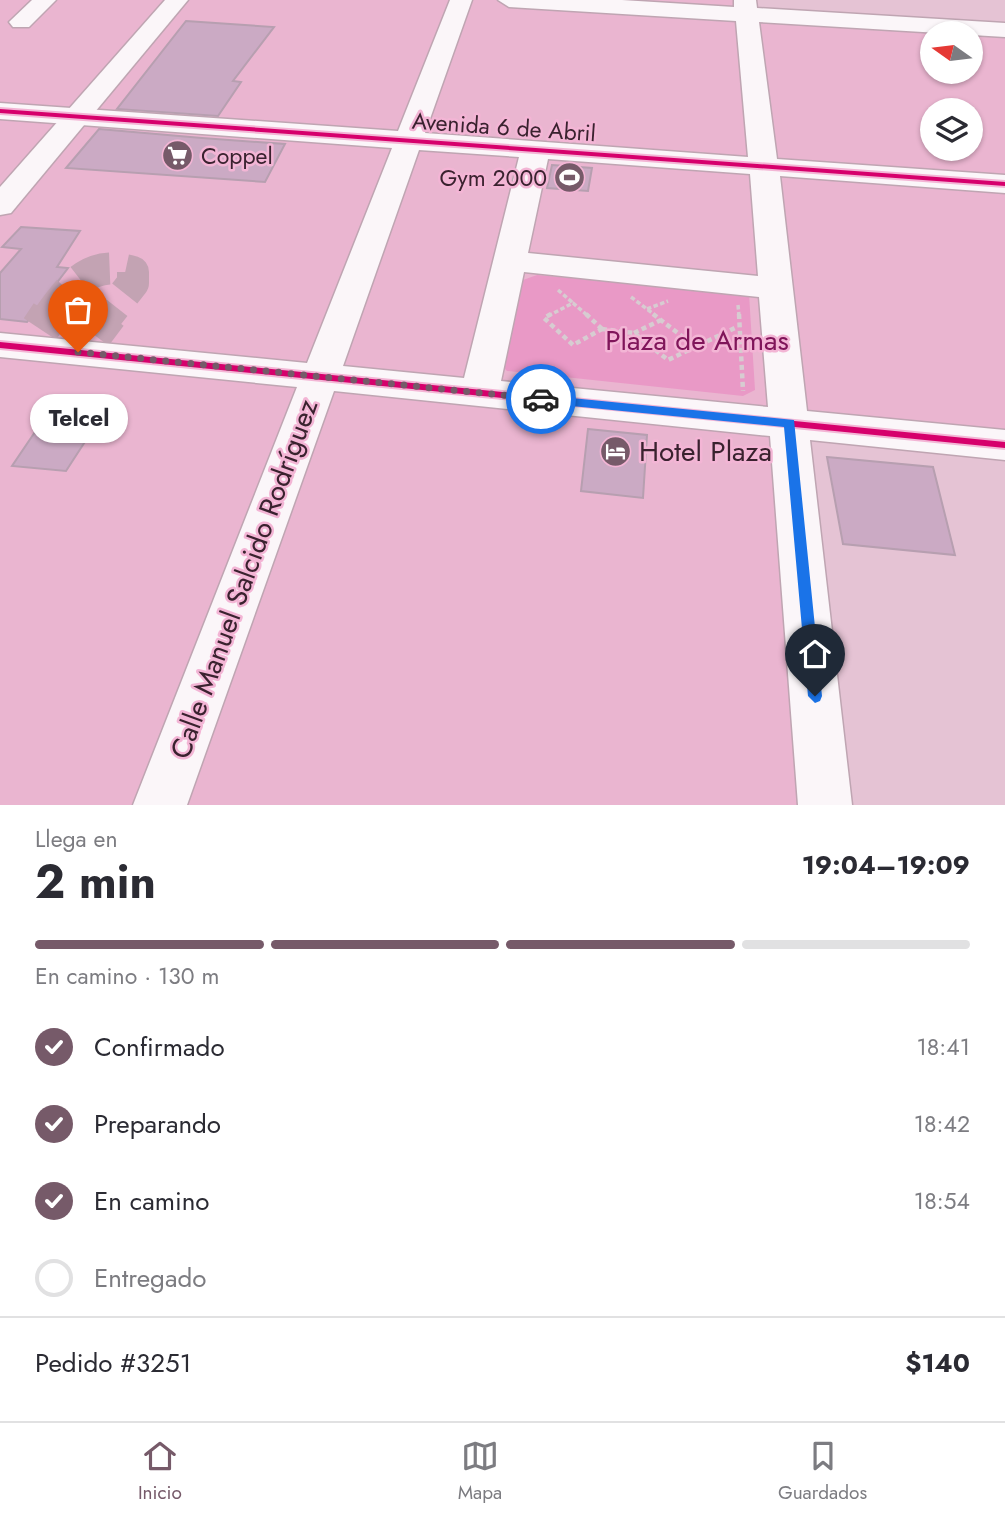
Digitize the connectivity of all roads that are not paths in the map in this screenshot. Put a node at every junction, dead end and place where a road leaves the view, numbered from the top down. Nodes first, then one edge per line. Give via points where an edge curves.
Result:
1 (45, 0) edge
2 (177, 0) edge
3 (461, 0) edge
4 (509, 0) edge
5 (745, 7) edge
6 (21, 22) dead end
7 (1005, 30) edge
8 (0, 111) edge
9 (78, 117) junction
10 (408, 140) junction
11 (536, 148) junction
12 (764, 167) junction
13 (1005, 184) edge
14 (0, 206) edge
15 (509, 261) junction
16 (775, 288) junction
17 (22, 340) edge
18 (320, 377) junction
19 (479, 393) junction
20 (789, 423) junction
21 (1005, 445) edge
22 (160, 805) edge
23 (825, 805) edge

1 - 6 street
2 - 9 street
3 - 10 street, Calle Manuel Salcido Rodríguez
4 - 5 street
5 - 7 street
5 - 12 street
8 - 9 street, Avenida 6 de Abril
9 - 10 street, Avenida 6 de Abril
9 - 14 street
10 - 11 street, Avenida 6 de Abril
10 - 18 street, Calle Manuel Salcido Rodríguez
11 - 12 street, Avenida 6 de Abril
11 - 15 street
12 - 13 street, Avenida 6 de Abril
12 - 16 street
15 - 16 street
15 - 19 street
16 - 20 street
17 - 18 street via 85,343
18 - 19 street
18 - 22 street, Calle Manuel Salcido Rodríguez
19 - 20 street
20 - 21 street
20 - 23 street

